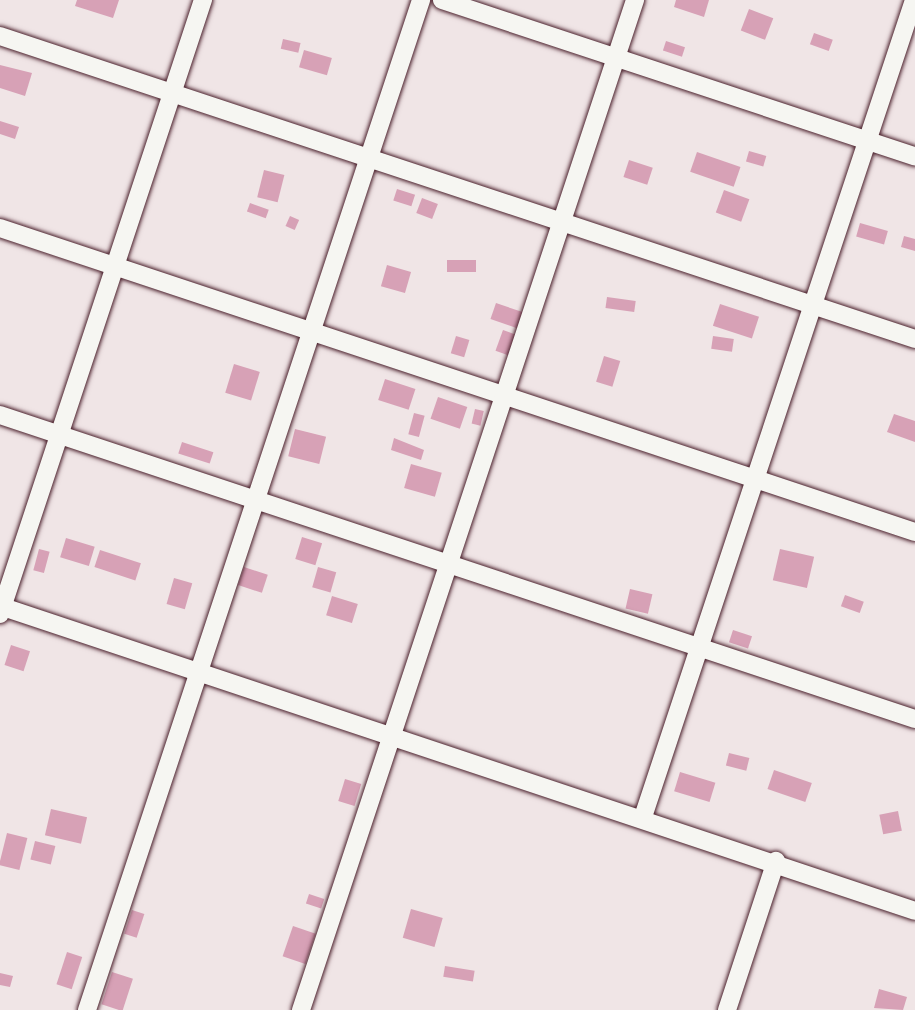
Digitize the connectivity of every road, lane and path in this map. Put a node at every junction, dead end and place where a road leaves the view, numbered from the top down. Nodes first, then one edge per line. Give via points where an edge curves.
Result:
1 (203, 0) edge
2 (421, 0) edge
3 (442, 0) edge
4 (635, 0) edge
5 (914, 0) edge
6 (0, 36) edge
7 (616, 59) junction
8 (172, 93) junction
9 (867, 140) junction
10 (915, 156) edge
11 (369, 158) junction
12 (561, 223) junction
13 (0, 228) edge
14 (115, 266) junction
15 (813, 304) junction
16 (312, 330) junction
17 (915, 339) edge
18 (504, 396) junction
19 (0, 415) edge
20 (60, 434) junction
21 (756, 476) junction
22 (256, 498) junction
23 (915, 531) edge
24 (448, 564) junction
25 (1, 609) edge
26 (700, 644) junction
27 (199, 671) junction
28 (915, 719) edge
29 (391, 737) junction
30 (643, 817) junction
31 (776, 861) junction
32 (915, 910) edge
33 (87, 1010) edge
34 (301, 1010) edge
35 (727, 1010) edge

1 - 8 street
2 - 11 street
3 - 7 street
4 - 7 street
5 - 9 street
6 - 8 street
7 - 9 street
7 - 12 street
8 - 11 street
8 - 14 street
9 - 10 street
9 - 15 street
11 - 12 street
11 - 16 street
12 - 15 street
12 - 18 street
13 - 14 street
14 - 16 street
14 - 20 street
15 - 17 street
15 - 21 street
16 - 18 street
16 - 22 street
18 - 21 street
18 - 24 street
19 - 20 street
20 - 22 street
20 - 25 street
21 - 23 street
21 - 26 street
22 - 24 street
22 - 27 street
24 - 26 street
24 - 29 street
25 - 27 street
26 - 28 street
26 - 30 street
27 - 29 street
27 - 33 street
29 - 30 street
29 - 34 street
30 - 31 street
31 - 32 street
31 - 35 street

